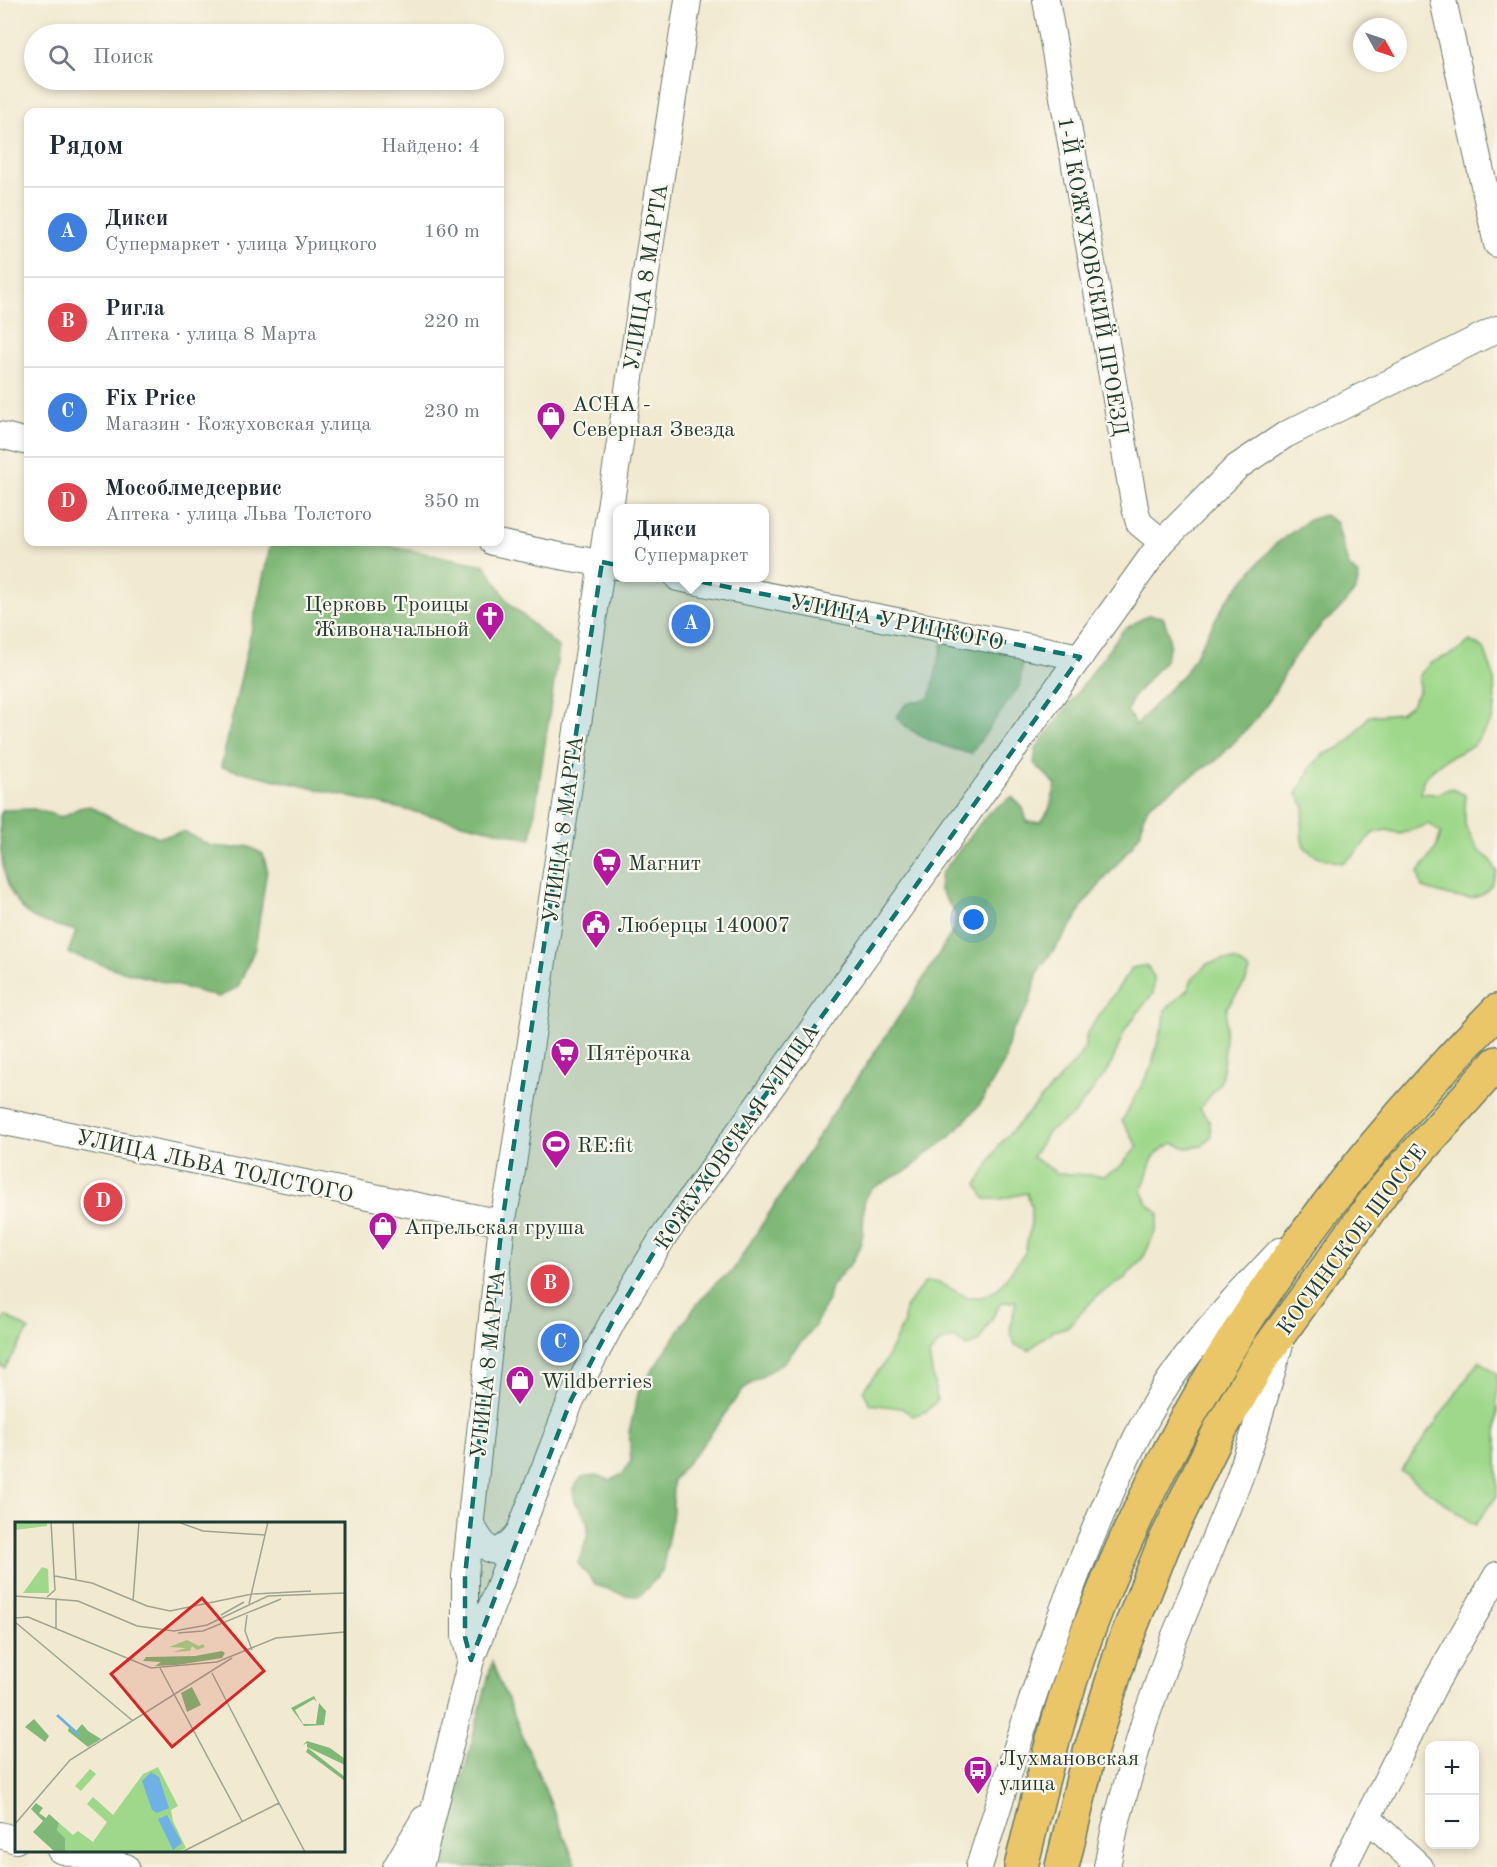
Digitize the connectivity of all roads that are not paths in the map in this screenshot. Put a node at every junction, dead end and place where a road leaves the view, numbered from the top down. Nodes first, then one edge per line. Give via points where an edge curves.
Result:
1 (688, 0) edge
2 (1046, 0) edge
3 (1443, 0) edge
4 (1497, 244) edge
5 (1497, 329) edge
6 (0, 435) edge
7 (24, 441) edge
8 (618, 504) edge
9 (613, 542) edge
10 (1162, 542) junction
11 (504, 544) edge
12 (610, 564) edge
13 (698, 582) edge
14 (1080, 657) junction
15 (1497, 1011) edge
16 (1497, 1063) edge
17 (0, 1121) edge
18 (1326, 1204) junction
19 (502, 1223) junction
20 (1295, 1310) junction
21 (471, 1525) junction
22 (519, 1533) junction
23 (1497, 1575) edge
24 (471, 1660) junction
25 (438, 1796) junction
26 (1368, 1818) junction
27 (0, 1836) edge
28 (15, 1840) edge
29 (64, 1852) edge
30 (126, 1867) edge
31 (396, 1867) edge
32 (420, 1867) edge
33 (979, 1867) edge
34 (1021, 1867) edge
35 (1062, 1867) edge
36 (1107, 1867) edge
37 (1343, 1867) edge
38 (1420, 1867) edge

1 - 8 street, УЛИЦА 8 МАРТА
2 - 10 street, 1-Й КОЖУХОВСКИЙ ПРОЕЗД via 1135,508 1139,523
3 - 4 street
5 - 10 street, КОЖУХОВСКАЯ УЛИЦА via 1285,435 1237,467
6 - 7 street
9 - 12 street, УЛИЦА 8 МАРТА
10 - 14 street, КОЖУХОВСКАЯ УЛИЦА
11 - 12 street
12 - 19 street, УЛИЦА 8 МАРТА
13 - 14 street, УЛИЦА УРИЦКОГО
14 - 22 street, КОЖУХОВСКАЯ УЛИЦА via 662,1239 615,1315 571,1400
15 - 18 highway, КОСИНСКОЕ ШОССЕ via 1412,1102
16 - 20 highway, КОСИНСКОЕ ШОССЕ via 1382,1192
17 - 19 street, УЛИЦА ЛЬВА ТОЛСТОГО
18 - 33 street via 1238,1295 1185,1359 1139,1434 1061,1614
18 - 34 highway, КОСИНСКОЕ ШОССЕ via 1225,1351 1137,1514 1086,1638 1050,1750
19 - 21 street, УЛИЦА 8 МАРТА
20 - 35 highway, КОСИНСКОЕ ШОССЕ via 1221,1428 1164,1544 1124,1644 1087,1762
20 - 36 street via 1277,1350 1239,1479 1144,1723
21 - 22 street via 491,1550 507,1548
21 - 24 street, УЛИЦА 8 МАРТА via 464,1605 465,1637
22 - 24 street, КОЖУХОВСКАЯ УЛИЦА
23 - 26 street via 1454,1647
24 - 25 street, КОЖУХОВСКАЯ УЛИЦА
25 - 31 street
25 - 32 street, КОЖУХОВСКАЯ УЛИЦА
26 - 37 street
26 - 38 street
27 - 28 street
29 - 30 street

